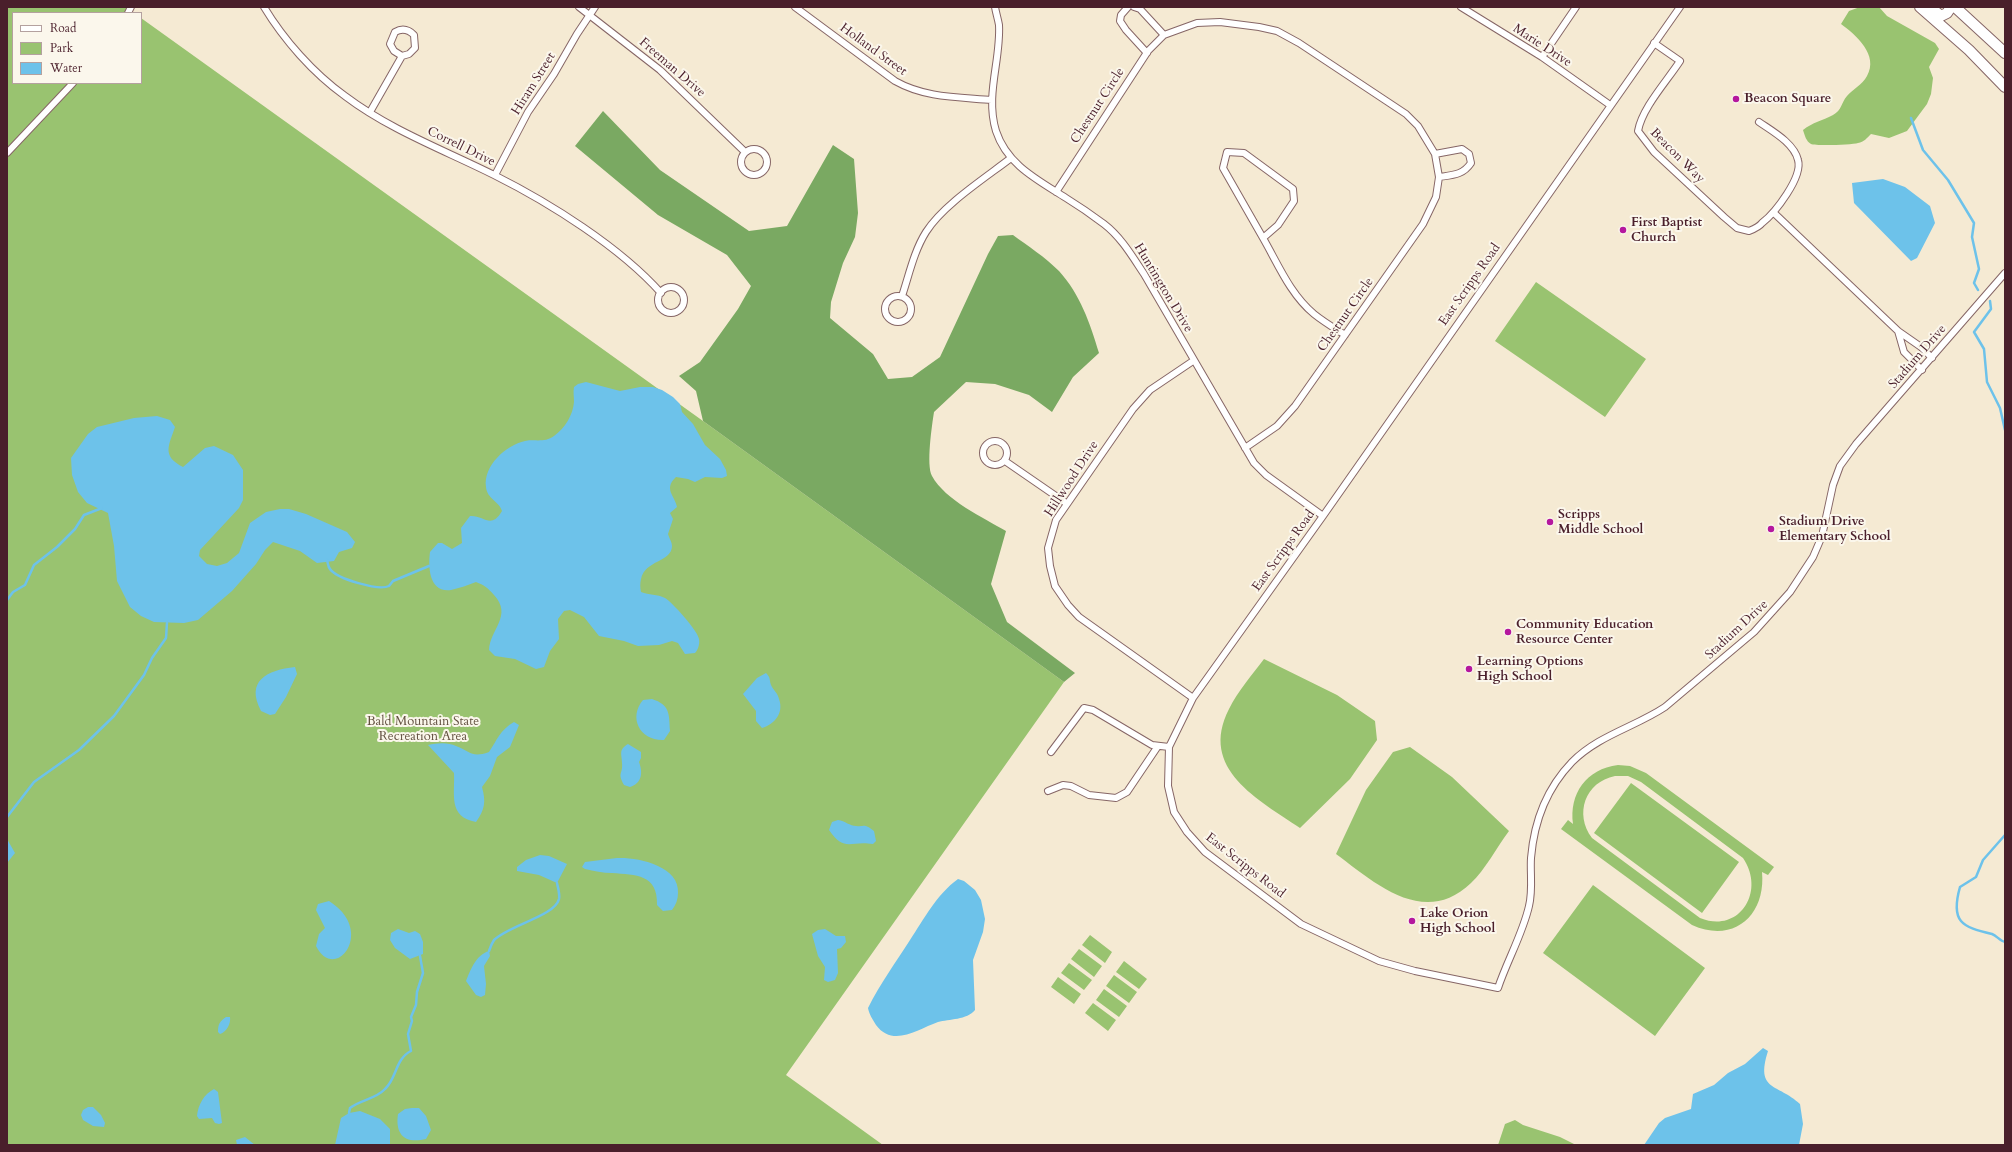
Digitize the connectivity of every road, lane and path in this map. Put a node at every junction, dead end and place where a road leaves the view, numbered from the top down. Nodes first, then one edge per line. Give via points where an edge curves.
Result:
1 (264, 7) edge
2 (579, 7) edge
3 (595, 7) edge
4 (796, 7) edge
5 (995, 7) edge
6 (1128, 7) edge
7 (1461, 7) edge
8 (1576, 7) edge
9 (1680, 7) edge
10 (1920, 7) edge
11 (1930, 7) edge
12 (1951, 7) edge
13 (1955, 7) edge
14 (1137, 8) edge
15 (590, 15) junction
16 (1164, 35) junction
17 (1654, 43) junction
18 (1147, 53) junction
19 (2005, 53) edge
20 (402, 56) junction
21 (1542, 57) junction
22 (72, 84) edge
23 (2005, 87) edge
24 (992, 100) junction
25 (1610, 105) junction
26 (370, 112) junction
27 (1758, 122) dead end
28 (745, 152) junction
29 (7, 153) edge
30 (1435, 154) junction
31 (1011, 158) junction
32 (495, 175) junction
33 (1439, 177) junction
34 (1056, 192) junction
35 (1774, 213) junction
36 (1262, 238) junction
37 (2005, 273) edge
38 (661, 294) junction
39 (902, 296) junction
40 (1898, 331) junction
41 (1344, 335) junction
42 (1932, 358) junction
43 (1193, 361) junction
44 (1922, 370) junction
45 (1245, 448) junction
46 (1005, 461) junction
47 (1066, 503) junction
48 (1323, 516) junction
49 (1193, 698) junction
50 (1158, 746) junction
51 (1168, 747) junction
52 (1051, 752) dead end
53 (1048, 791) dead end
54 (1498, 988) joint

1 - 26 street, Correll Drive via 300,54 324,79 345,97
2 - 15 street, Freeman Drive
3 - 15 street, Hiram Street
4 - 24 street, Holland Street via 907,88 933,96
5 - 24 street, Huntington Drive via 999,25
6 - 18 street via 1121,15 1120,21
7 - 21 street, Marie Drive
8 - 21 street
9 - 17 street, East Scripps Road
10 - 23 main road via 1969,50
11 - 12 main road via 1941,16 1948,13
13 - 19 main road
14 - 16 street
15 - 28 street, Freeman Drive via 660,70
15 - 32 street, Hiram Street via 528,112
16 - 18 street, Chestnut Circle
16 - 30 street, Chestnut Circle via 1197,23 1220,22 1277,32 1299,43 1406,114 1418,126
17 - 25 street, East Scripps Road
17 - 35 street, Beacon Way via 1680,61 1639,122 1638,131 1643,140 1737,228 1749,231 1761,225
18 - 34 street, Chestnut Circle
20 - 20 street via 394,51 390,44 395,32 407,30 414,35 416,44 413,51
20 - 26 street
21 - 25 street, Marie Drive
22 - 29 street
24 - 31 street, Huntington Drive via 996,129
25 - 48 street, East Scripps Road
26 - 32 street, Correll Drive via 439,150
27 - 35 street, Beacon Way via 1792,148 1799,161 1793,183
28 - 28 street via 754,149 763,152 767,165 761,172 752,174 744,170 742,161
30 - 33 street, Chestnut Circle
30 - 33 street via 1462,148 1469,154 1471,163 1466,170 1458,174
31 - 34 street, Huntington Drive via 1020,168
31 - 39 street via 933,222 920,245
32 - 38 street, Correll Drive via 566,216 649,279
33 - 41 street, Chestnut Circle via 1436,197 1423,224
34 - 43 street, Huntington Drive via 1104,224 1127,249
35 - 40 street
36 - 36 street via 1278,225 1294,201 1293,189 1244,153 1227,152 1223,168
36 - 41 street via 1302,301
37 - 42 street, Stadium Drive
38 - 38 street, Correll Drive via 670,288 680,291 684,300 680,310 671,313 661,308
39 - 39 street via 910,303 911,313 904,321 893,321 886,314 885,304 892,296
40 - 42 street
40 - 44 street via 1904,352
41 - 45 street, Chestnut Circle via 1288,414 1268,433
42 - 44 street, Stadium Drive
43 - 45 street, Huntington Drive
43 - 47 street, Hillwood Drive via 1150,390 1133,409
44 - 54 street, Stadium Drive via 1856,444 1840,466 1833,485 1822,536 1813,557 1782,603 1754,632 1665,707 1599,741 1573,762 1560,777 1541,812 1532,845 1529,906
45 - 48 street, Huntington Drive via 1254,463 1266,475
46 - 46 street via 1008,451 1003,443 994,440 985,445 983,454 987,463 996,465
46 - 47 street
47 - 49 street, Hillwood Drive via 1056,520 1048,548 1056,586 1068,605 1079,617
48 - 49 street, East Scripps Road
49 - 51 street, East Scripps Road
50 - 51 street
50 - 52 street via 1140,739 1093,710 1084,708
50 - 53 street via 1127,792 1116,798 1089,795 1064,785
51 - 54 street, East Scripps Road via 1168,786 1174,812 1186,832 1205,852 1295,919 1379,961

